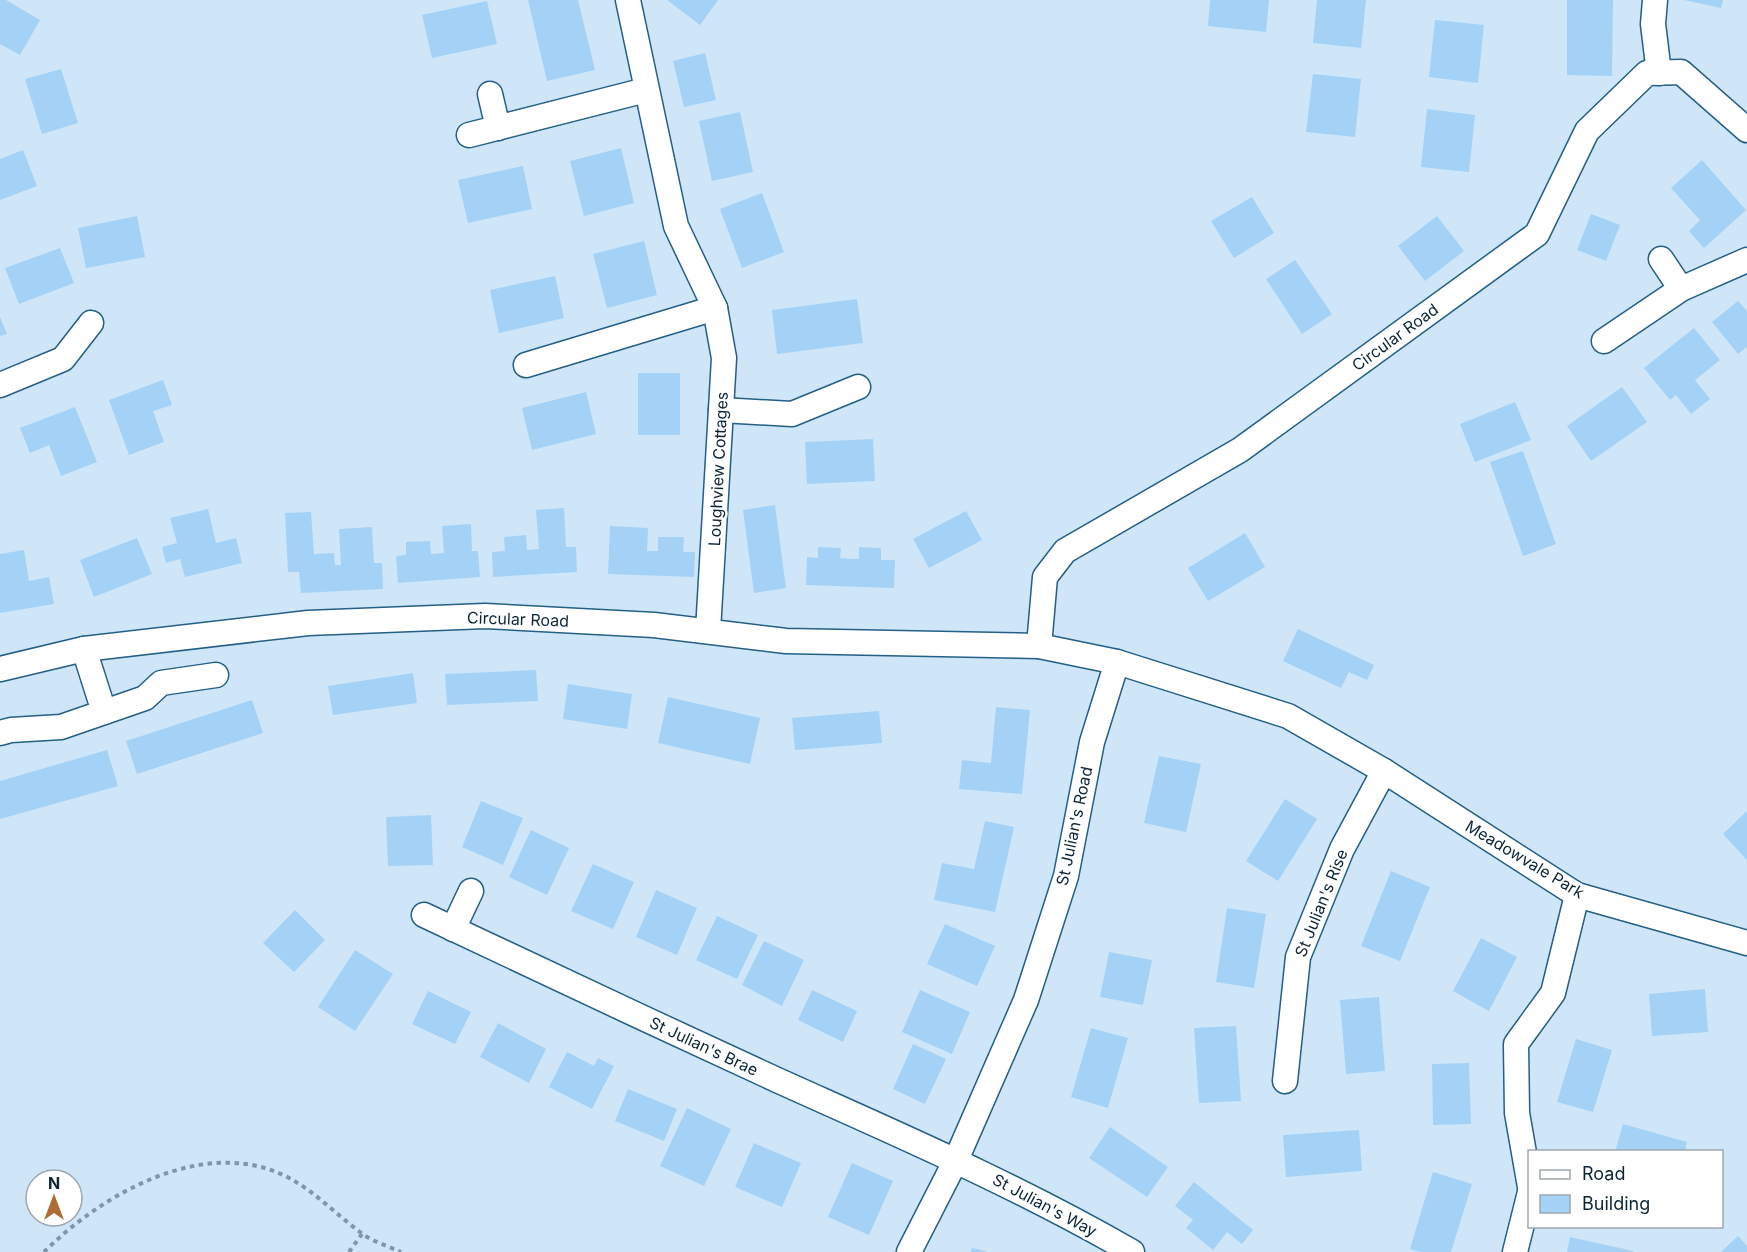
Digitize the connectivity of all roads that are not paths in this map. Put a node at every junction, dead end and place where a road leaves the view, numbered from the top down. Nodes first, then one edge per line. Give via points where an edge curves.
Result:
1 (628, 0) edge
2 (1655, 0) edge
3 (1659, 73) junction
4 (646, 90) junction
5 (489, 94) dead end
6 (498, 128) junction
7 (1747, 130) edge
8 (469, 135) dead end
9 (1661, 259) dead end
10 (1747, 260) edge
11 (1681, 289) junction
12 (716, 308) junction
13 (91, 323) dead end
14 (1604, 341) dead end
15 (526, 365) dead end
16 (0, 385) edge
17 (858, 387) dead end
18 (721, 411) junction
19 (708, 632) junction
20 (1039, 646) junction
21 (84, 649) junction
22 (1118, 662) junction
23 (0, 669) edge
24 (216, 675) dead end
25 (104, 712) junction
26 (0, 733) edge
27 (1384, 771) junction
28 (471, 891) dead end
29 (1577, 895) junction
30 (424, 915) dead end
31 (453, 929) junction
32 (1747, 943) edge
33 (1285, 1081) dead end
34 (956, 1160) junction
35 (1528, 1176) edge
36 (1528, 1200) edge
37 (909, 1252) edge
38 (1132, 1252) edge
39 (1515, 1252) edge

1 - 4 street, Loughview Cottages
2 - 3 street via 1653,24
3 - 7 street via 1681,72
3 - 20 street, Circular Road via 1647,73 1587,131 1537,234 1240,450 1065,551 1045,577
4 - 6 street
4 - 12 street, Loughview Cottages via 676,226
5 - 6 street
6 - 8 street
9 - 11 street
10 - 11 street
11 - 14 street
12 - 15 street
12 - 18 street, Loughview Cottages via 724,358
13 - 16 street via 63,359
17 - 18 street via 792,414
18 - 19 street, Loughview Cottages
19 - 20 street, Circular Road via 786,641
19 - 21 street, Circular Road via 654,625 485,616 308,623
20 - 22 street, Circular Road
21 - 23 street, Circular Road
21 - 25 street
22 - 27 street via 1288,716
22 - 34 street, St Julian's Road via 1092,742 1066,876 1026,1000
24 - 25 street via 161,683 145,698
25 - 26 street via 61,727
27 - 29 street, Meadowvale Park
27 - 33 street, St Julian's Rise via 1342,849 1298,957
28 - 31 street
29 - 32 street, Meadowvale Park
29 - 35 street via 1552,993 1516,1044 1517,1113
30 - 31 street, St Julian's Brae
31 - 34 street, St Julian's Brae
34 - 37 street, St Julian's Road
34 - 38 street, St Julian's Way via 1059,1209
36 - 39 street

